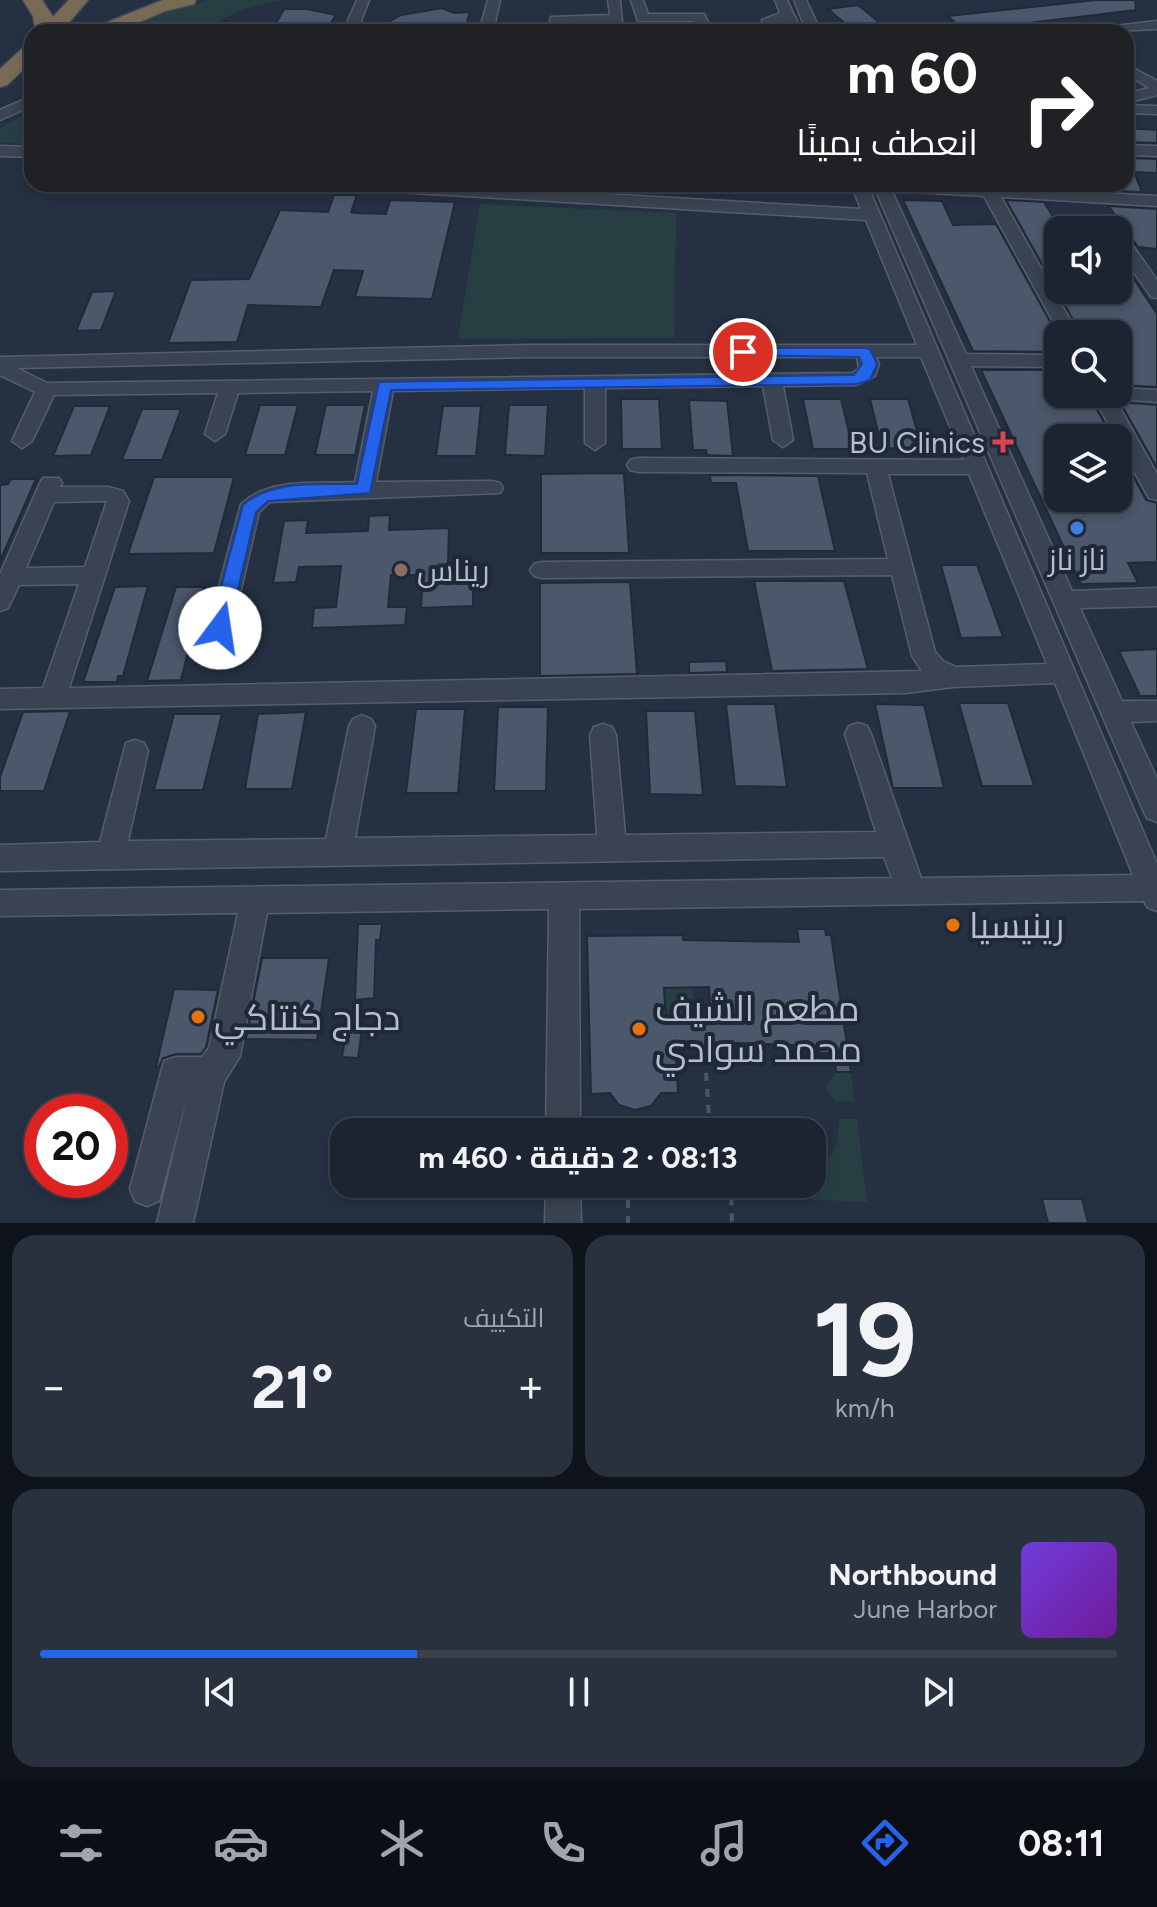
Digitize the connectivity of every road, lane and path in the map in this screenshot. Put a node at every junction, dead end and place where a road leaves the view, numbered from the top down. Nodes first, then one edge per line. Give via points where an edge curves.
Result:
1 (32, 0) edge
2 (79, 0) edge
3 (187, 0) edge
4 (363, 0) edge
5 (494, 0) edge
6 (614, 0) edge
7 (637, 0) edge
8 (781, 0) edge
9 (800, 0) edge
10 (99, 11) dead end
11 (788, 15) junction
12 (643, 18) junction
13 (617, 19) junction
14 (46, 24) edge
15 (56, 24) edge
16 (86, 24) edge
17 (119, 24) edge
18 (353, 24) edge
19 (488, 24) edge
20 (556, 24) edge
21 (702, 24) edge
22 (767, 24) edge
23 (792, 24) edge
24 (810, 24) edge
25 (1157, 25) edge
26 (1134, 28) edge
27 (12, 73) edge
28 (1134, 73) edge
29 (1157, 89) edge
30 (1134, 96) edge
31 (24, 104) edge
32 (0, 105) edge
33 (1134, 109) edge
34 (1157, 110) edge
35 (0, 116) edge
36 (1134, 150) edge
37 (0, 151) edge
38 (1157, 151) edge
39 (24, 152) edge
40 (0, 164) edge
41 (24, 166) edge
42 (767, 192) edge
43 (811, 192) edge
44 (821, 192) edge
45 (843, 192) edge
46 (990, 192) junction
47 (872, 194) edge
48 (1090, 197) junction
49 (1157, 201) edge
50 (1103, 216) edge
51 (1132, 254) edge
52 (1157, 256) edge
53 (1132, 257) edge
54 (901, 285) junction
55 (926, 285) junction
56 (1157, 293) edge
57 (1061, 320) edge
58 (929, 351) junction
59 (865, 352) junction
60 (959, 360) junction
61 (1044, 361) edge
62 (0, 365) edge
63 (772, 380) junction
64 (595, 383) junction
65 (384, 385) junction
66 (230, 388) junction
67 (47, 389) junction
68 (1132, 395) edge
69 (1157, 396) edge
70 (1110, 408) edge
71 (215, 434) dead end
72 (783, 440) dead end
73 (22, 441) dead end
74 (595, 443) dead end
75 (638, 465) dead end
76 (876, 467) junction
77 (977, 467) junction
78 (492, 488) dead end
79 (364, 489) junction
80 (1157, 493) edge
81 (900, 567) junction
82 (542, 570) dead end
83 (93, 575) junction
84 (10, 577) junction
85 (1157, 597) edge
86 (1064, 600) junction
87 (0, 602) edge
88 (220, 628) dead end
89 (1063, 673) junction
90 (953, 677) junction
91 (53, 697) junction
92 (0, 699) edge
93 (1157, 711) edge
94 (1114, 712) junction
95 (362, 726) dead end
96 (858, 734) dead end
97 (603, 735) dead end
98 (135, 751) dead end
99 (1157, 810) edge
100 (894, 844) junction
101 (612, 848) junction
102 (338, 852) junction
103 (111, 854) junction
104 (0, 858) edge
105 (912, 892) junction
106 (1155, 893) edge
107 (564, 897) junction
108 (255, 900) junction
109 (0, 903) edge
110 (704, 1041) dead end
111 (209, 1074) junction
112 (563, 1118) edge
113 (709, 1118) edge
114 (147, 1189) dead end
115 (563, 1198) edge
116 (628, 1198) edge
117 (731, 1198) edge
118 (175, 1223) edge
119 (563, 1223) edge
120 (628, 1223) edge
121 (732, 1223) edge

1 - 14 highway
2 - 15 highway
3 - 17 highway
4 - 18 street
5 - 19 street
6 - 13 street
7 - 12 street
8 - 11 street
9 - 24 street
10 - 16 highway
11 - 22 street
11 - 23 street
12 - 13 street
12 - 21 street via 699,17
13 - 20 street
25 - 26 street
27 - 32 highway
28 - 29 street
29 - 30 street
31 - 35 street
33 - 34 street
36 - 38 street
37 - 39 street
40 - 41 street
42 - 47 street
43 - 47 street
44 - 45 path
46 - 47 street
46 - 48 street
46 - 57 street
47 - 54 street
47 - 55 street
48 - 49 street
48 - 50 street
51 - 52 street
53 - 56 street
54 - 55 street
54 - 58 street
55 - 60 street
58 - 59 street
58 - 77 street
59 - 62 street via 529,351
59 - 63 street via 868,372 856,379
60 - 61 street
60 - 86 street
62 - 67 street
63 - 64 street
63 - 72 street
64 - 65 street
64 - 74 street
65 - 66 street
65 - 79 street
66 - 67 street
66 - 71 street
67 - 73 street
68 - 69 street
70 - 80 street
75 - 76 street
76 - 77 street
76 - 81 street
77 - 89 street
78 - 79 street
79 - 88 street via 275,493 255,502
81 - 82 street
81 - 90 street via 924,656
83 - 84 street
83 - 84 street via 118,501 115,496 48,488
83 - 91 street
84 - 87 street
85 - 86 street
86 - 94 street
89 - 90 street
89 - 106 street
90 - 91 street via 906,683
91 - 92 street
93 - 94 street
94 - 99 street
95 - 102 street
96 - 100 street
97 - 101 street
98 - 103 street
100 - 101 street
100 - 105 street
101 - 102 street
102 - 103 street
103 - 104 street
105 - 106 street
105 - 107 street
107 - 108 street
107 - 112 street
108 - 109 street
108 - 111 street via 224,1056
110 - 113 path
111 - 114 street via 176,1073
111 - 118 street
115 - 119 street
116 - 120 path
117 - 121 path

